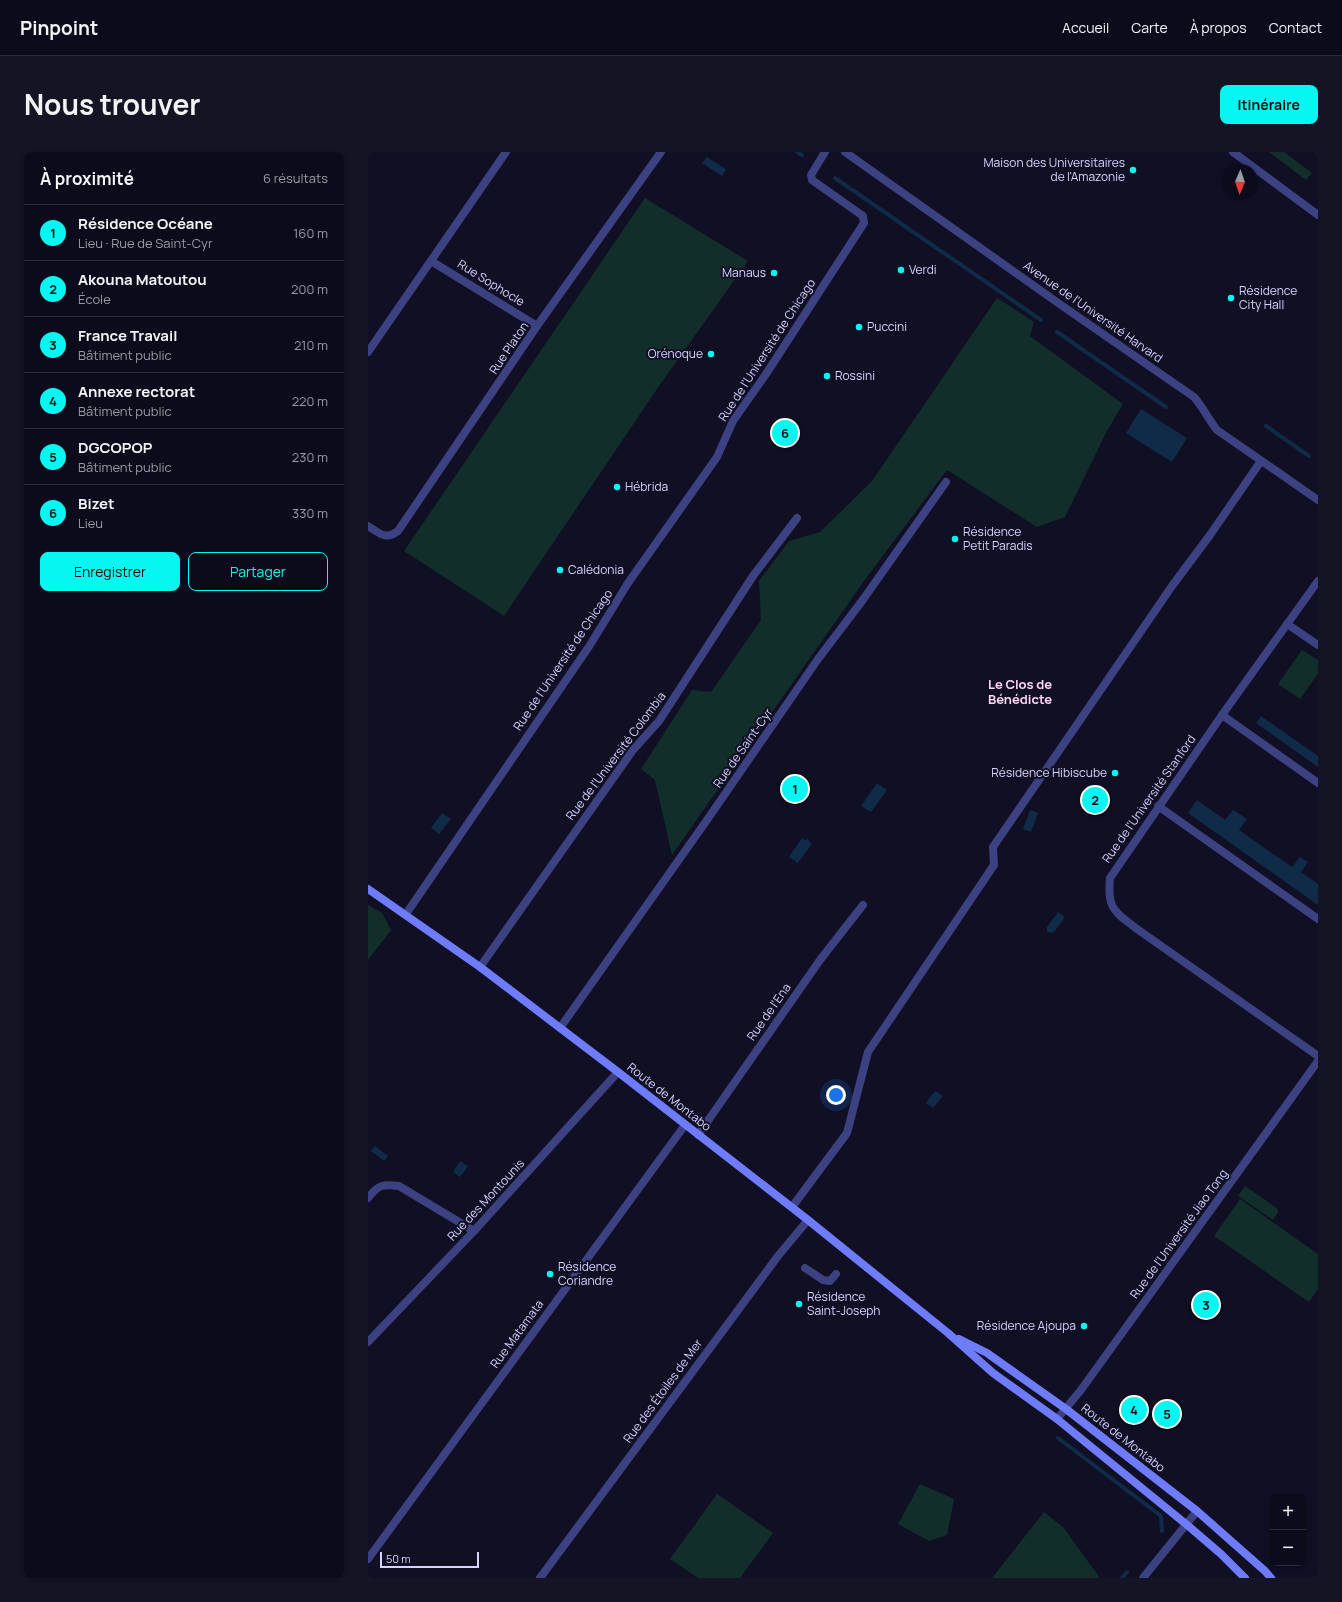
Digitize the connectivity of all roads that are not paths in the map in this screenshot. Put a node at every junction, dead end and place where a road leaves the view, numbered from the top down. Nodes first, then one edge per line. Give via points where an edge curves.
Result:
1 (506, 152) edge
2 (660, 152) edge
3 (825, 152) edge
4 (845, 152) edge
5 (1233, 152) edge
6 (1318, 214) edge
7 (431, 261) junction
8 (538, 326) junction
9 (368, 352) edge
10 (1261, 461) junction
11 (946, 482) dead end
12 (1318, 500) edge
13 (797, 518) dead end
14 (368, 526) edge
15 (1318, 580) edge
16 (1287, 624) junction
17 (1318, 645) edge
18 (1222, 715) junction
19 (1318, 783) edge
20 (1158, 806) junction
21 (368, 889) edge
22 (863, 905) dead end
23 (406, 914) junction
24 (1318, 919) edge
25 (480, 967) junction
26 (560, 1028) junction
27 (1318, 1056) edge
28 (1318, 1061) edge
29 (618, 1072) junction
30 (685, 1125) junction
31 (698, 1135) junction
32 (368, 1198) edge
33 (792, 1207) junction
34 (808, 1220) junction
35 (474, 1231) junction
36 (805, 1268) dead end
37 (836, 1274) dead end
38 (948, 1333) junction
39 (368, 1342) edge
40 (1066, 1409) junction
41 (1057, 1419) junction
42 (1198, 1511) junction
43 (1186, 1524) junction
44 (368, 1559) edge
45 (540, 1578) edge
46 (1143, 1578) edge
47 (1245, 1578) edge
48 (1271, 1578) edge

1 - 7 street
2 - 8 street, Rue Platon
3 - 23 street, Rue de l’Université de Chicago via 811,175 812,180 864,216 864,223 733,421 717,457 628,583 590,645
4 - 10 street, Avenue de l'Université Harvard via 1194,397 1217,430
5 - 6 street
7 - 8 street, Rue Sophocle
7 - 9 street
8 - 14 street, Rue Platon via 398,531 386,536
10 - 12 street, Avenue de l'Université Harvard
10 - 33 street via 993,847 994,865 868,1052 847,1133
11 - 26 street, Rue de Saint-Cyr via 818,659
13 - 25 street, Rue de l'Université Colombia via 753,576 659,722 633,750
15 - 16 street, Rue de l'Université Stanford
16 - 17 street
16 - 18 street, Rue de l'Université Stanford
18 - 19 street
18 - 20 street, Rue de l'Université Stanford
20 - 24 street
20 - 27 street, Rue de l'Université Stanford via 1110,878 1108,896 1115,912
21 - 23 main road, Route de Montabo
22 - 31 street, Rue de l'Ena via 820,960
23 - 25 main road, Route de Montabo
25 - 26 main road, Route de Montabo
26 - 29 main road, Route de Montabo
28 - 40 street, Rue de l'Université Jiao Tong
29 - 30 main road, Route de Montabo
29 - 35 street, Rue des Montounis
30 - 31 main road, Route de Montabo
30 - 44 street, Rue Matamata
31 - 33 main road, Route de Montabo
32 - 35 street via 375,1189 385,1184 399,1186
33 - 34 main road, Route de Montabo
34 - 38 main road, Route de Montabo
34 - 45 street, Rue des Étoiles de Mer via 778,1256
35 - 39 street, Rue des Montounis
36 - 37 street via 822,1280 830,1281
38 - 40 main road, Route de Montabo via 987,1353
38 - 41 main road, Route de Montabo via 993,1373
40 - 41 street, Rue de l'Université Jiao Tong
40 - 42 main road, Route de Montabo
41 - 43 main road, Route de Montabo
42 - 43 street
42 - 48 main road, Route de Montabo
43 - 46 street
43 - 47 main road, Route de Montabo

